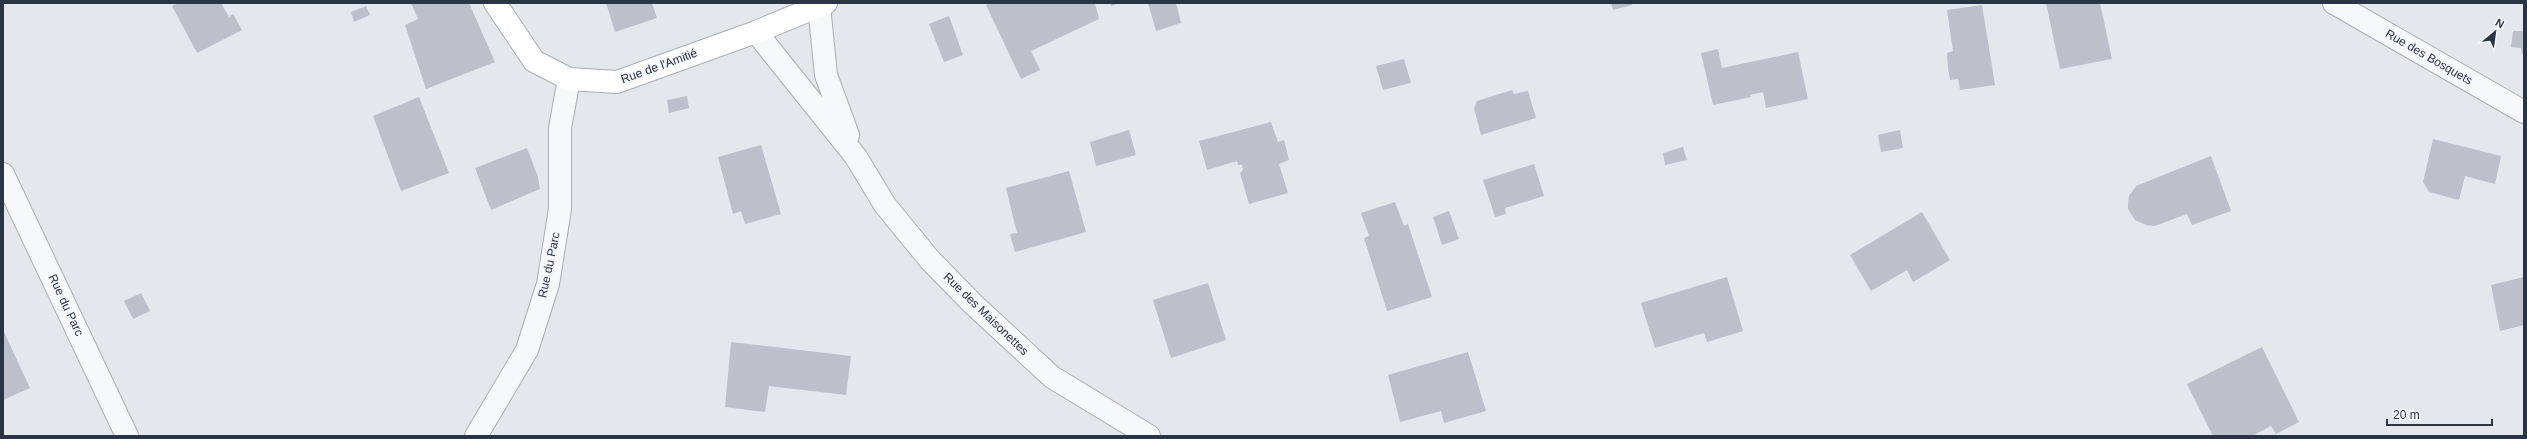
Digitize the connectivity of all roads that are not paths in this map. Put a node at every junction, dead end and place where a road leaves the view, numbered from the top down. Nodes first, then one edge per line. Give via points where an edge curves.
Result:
1 (495, 3) edge
2 (2334, 3) edge
3 (822, 4) edge
4 (756, 32) junction
5 (569, 79) junction
6 (2524, 112) edge
7 (856, 157) junction
8 (3, 174) edge
9 (127, 436) edge
10 (476, 436) edge
11 (1149, 436) edge

1 - 5 street, Rue de l'Amitié via 534,61
2 - 6 street, Rue des Bosquets
3 - 4 street, Rue de l'Amitié
3 - 7 street, Rue des Maisonettes via 826,75
4 - 5 street, Rue de l'Amitié via 617,82
4 - 7 street, Rue des Maisonettes
5 - 10 street, Rue du Parc via 560,128 560,209 548,284 527,350
7 - 11 street, Rue des Maisonettes via 885,204 930,260 973,304 1052,377
8 - 9 street, Rue du Parc

